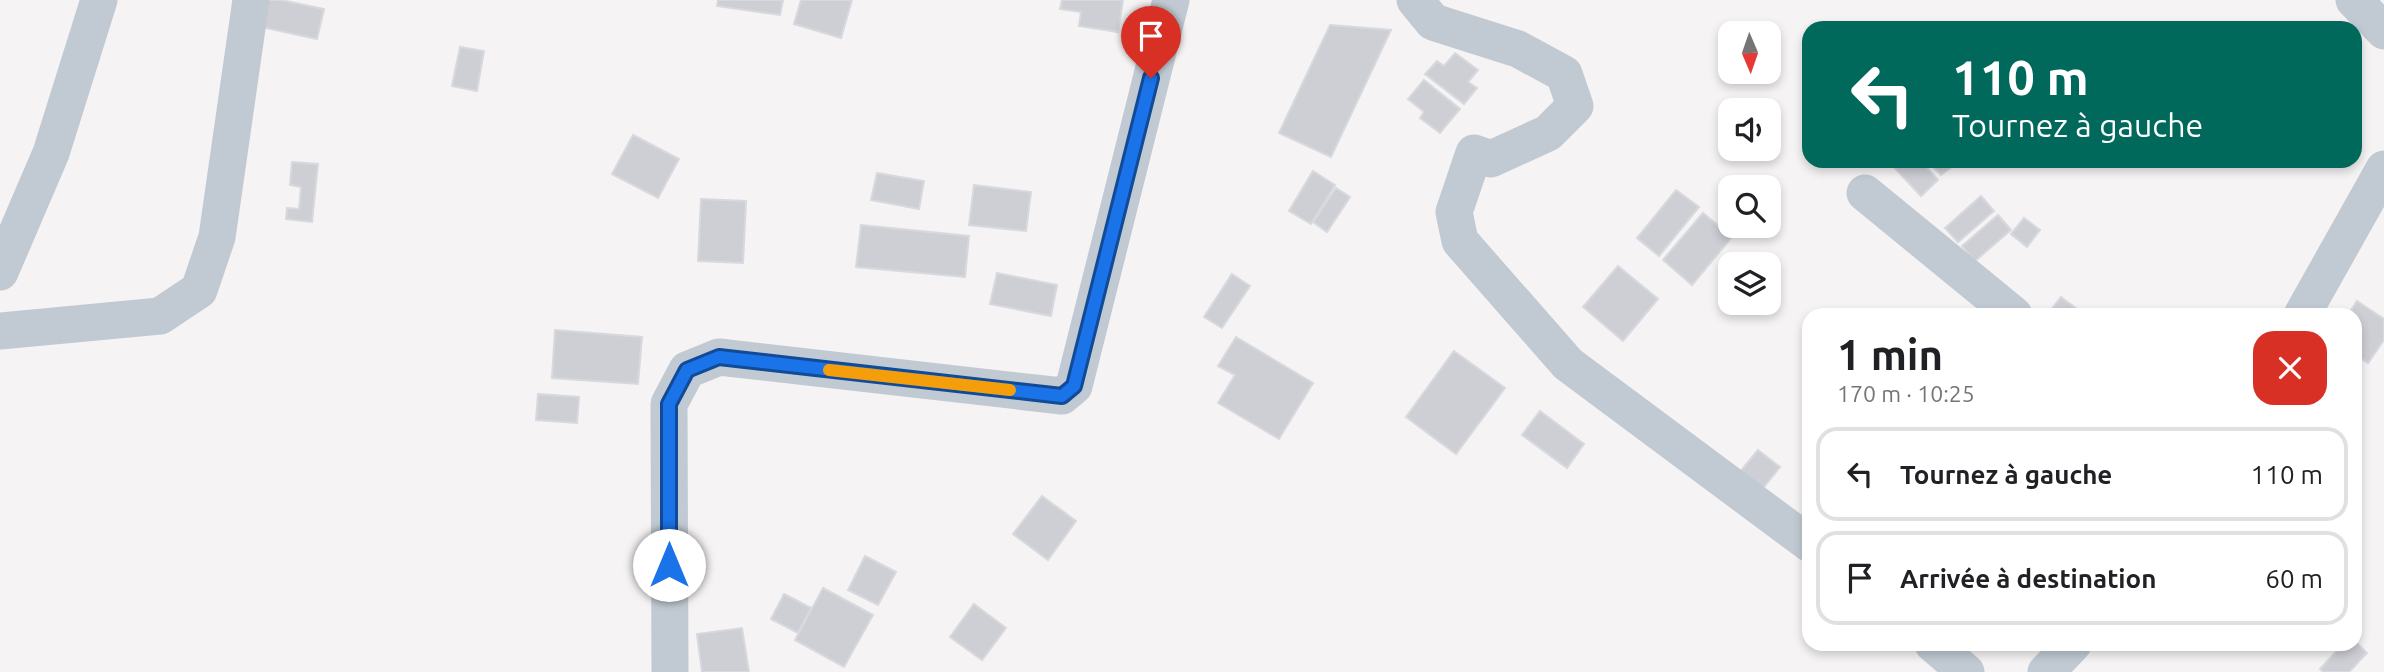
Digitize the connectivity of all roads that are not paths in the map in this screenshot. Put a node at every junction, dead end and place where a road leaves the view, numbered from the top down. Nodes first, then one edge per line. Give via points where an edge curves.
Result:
1 (99, 0) edge
2 (251, 0) edge
3 (1171, 0) edge
4 (1415, 0) edge
5 (2354, 0) edge
6 (2384, 31) edge
7 (2384, 169) edge
8 (1865, 193) dead end
9 (0, 272) edge
10 (2005, 308) edge
11 (2306, 308) edge
12 (0, 331) edge
13 (1802, 538) edge
14 (1941, 651) edge
15 (2066, 651) edge
16 (670, 672) edge
17 (1966, 672) edge
18 (2046, 672) edge

1 - 9 street via 51,153
2 - 12 street via 216,237 199,290 160,316
3 - 16 street via 1074,386 1062,396 719,357 687,370 669,404
4 - 13 street via 1433,22 1518,50 1564,74 1575,106 1548,133 1491,159 1474,153 1454,212 1460,241 1568,364
5 - 6 street
7 - 11 street
8 - 10 street
14 - 17 street
15 - 18 street

